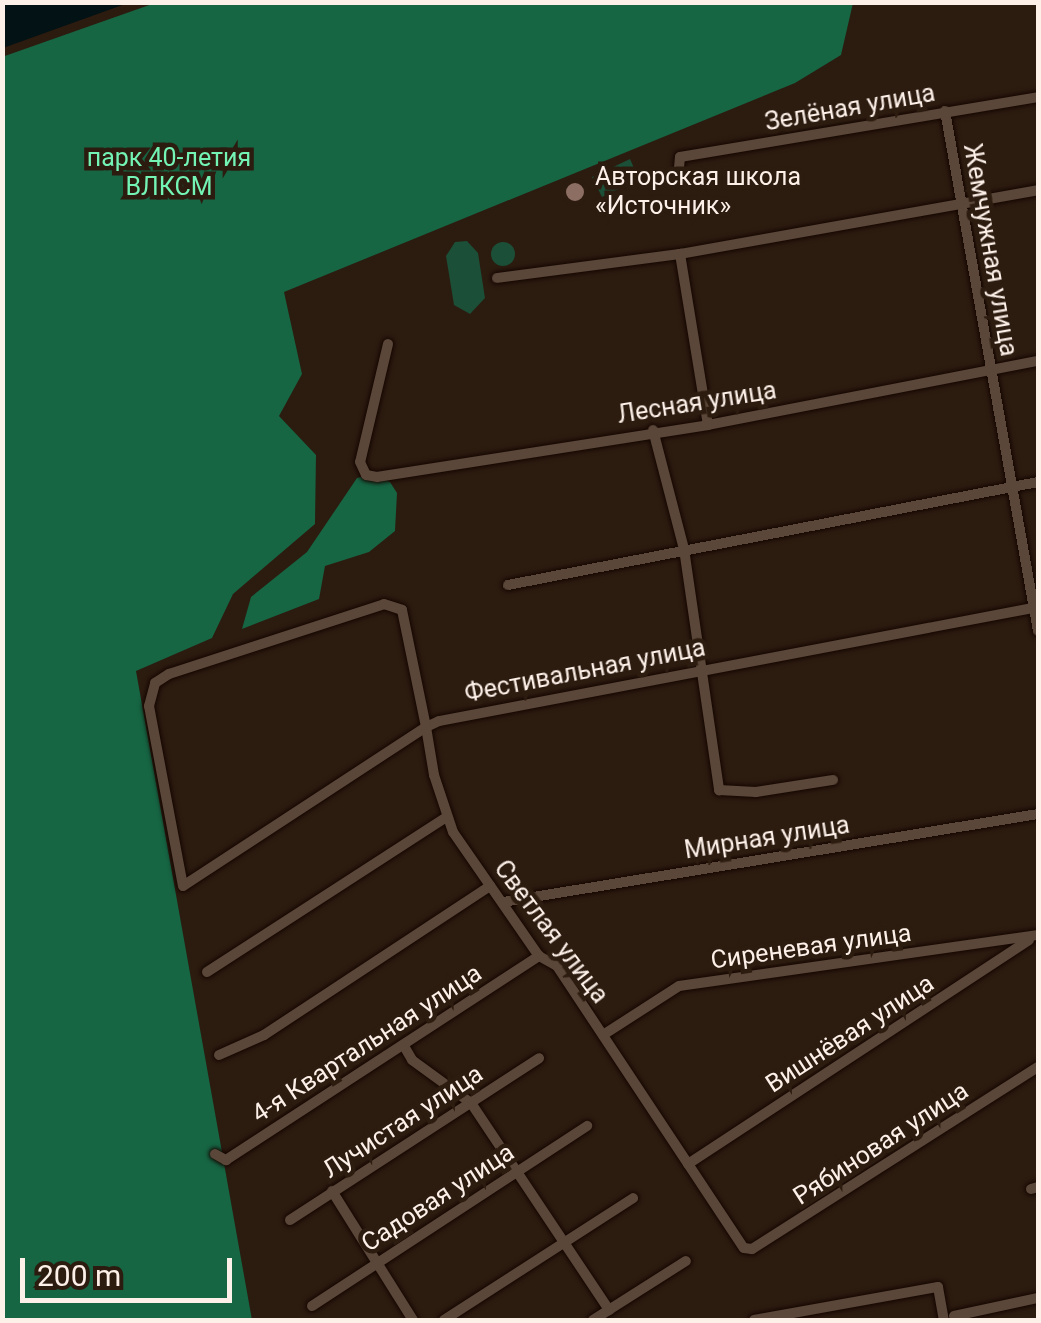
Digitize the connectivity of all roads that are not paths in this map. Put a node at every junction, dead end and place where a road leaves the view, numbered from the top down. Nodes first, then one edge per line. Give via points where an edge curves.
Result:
1 (1038, 97) edge
2 (945, 111) junction
3 (678, 168) dead end
4 (1038, 190) edge
5 (960, 202) junction
6 (680, 254) junction
7 (496, 278) dead end
8 (388, 344) dead end
9 (1038, 361) edge
10 (990, 370) junction
11 (708, 425) junction
12 (652, 430) junction
13 (1038, 482) edge
14 (1014, 486) junction
15 (684, 549) junction
16 (508, 585) dead end
17 (1037, 608) edge
18 (1038, 631) edge
19 (698, 670) junction
20 (426, 727) junction
21 (832, 780) dead end
22 (1038, 814) edge
23 (447, 817) junction
24 (183, 886) joint
25 (490, 886) junction
26 (503, 902) junction
27 (1036, 936) edge
28 (539, 956) junction
29 (207, 972) dead end
30 (603, 1036) junction
31 (404, 1046) junction
32 (219, 1055) dead end
33 (539, 1058) dead end
34 (1038, 1066) edge
35 (471, 1103) junction
36 (587, 1126) dead end
37 (215, 1154) dead end
38 (688, 1164) junction
39 (517, 1170) junction
40 (332, 1191) junction
41 (633, 1198) dead end
42 (290, 1220) dead end
43 (563, 1241) junction
44 (744, 1248) joint
45 (686, 1261) dead end
46 (375, 1263) junction
47 (1038, 1298) edge
48 (312, 1306) dead end
49 (609, 1310) junction
50 (949, 1319) edge
51 (412, 1320) edge
52 (444, 1320) edge
53 (594, 1320) edge
54 (754, 1320) edge

1 - 2 street, Зелёная улица
2 - 3 street, Зелёная улица via 680,157
2 - 5 street, Жемчужная улица
4 - 5 street
5 - 6 street
5 - 10 street, Жемчужная улица
6 - 7 street
6 - 11 street
8 - 12 street, Лесная улица via 363,472 389,476
9 - 10 street, Лесная улица
10 - 11 street, Лесная улица
10 - 14 street, Жемчужная улица
11 - 12 street, Лесная улица
12 - 15 street
13 - 14 street
14 - 15 street
14 - 17 street, Жемчужная улица
15 - 16 street
15 - 19 street
17 - 18 street, Жемчужная улица
17 - 19 street, Фестивальная улица
19 - 20 street, Фестивальная улица
19 - 21 street via 723,794
20 - 23 street, Светлая улица
20 - 24 street, Фестивальная улица
20 - 24 street, Светлая улица via 402,610 384,604 155,683 152,738
22 - 26 street, Мирная улица
23 - 25 street, Светлая улица
23 - 29 street
25 - 26 street, Светлая улица
25 - 32 street via 264,1034
26 - 28 street, Светлая улица
27 - 30 street, Сиреневая улица via 680,986
27 - 38 street, Вишнёвая улица
28 - 30 street, Светлая улица via 557,966
28 - 31 street, 4-я Квартальная улица
30 - 38 street, Светлая улица
31 - 35 street via 412,1060
31 - 37 street, 4-я Квартальная улица via 226,1160
33 - 35 street, Лучистая улица
34 - 44 street, Рябиновая улица via 752,1250
35 - 39 street
35 - 40 street, Лучистая улица
36 - 39 street, Садовая улица
38 - 44 street, Светлая улица
39 - 43 street
39 - 46 street, Садовая улица
40 - 42 street, Лучистая улица
40 - 46 street
41 - 43 street
43 - 49 street
43 - 52 street
45 - 49 street
46 - 48 street, Садовая улица
46 - 51 street
47 - 50 street
49 - 53 street
50 - 54 street via 938,1287

